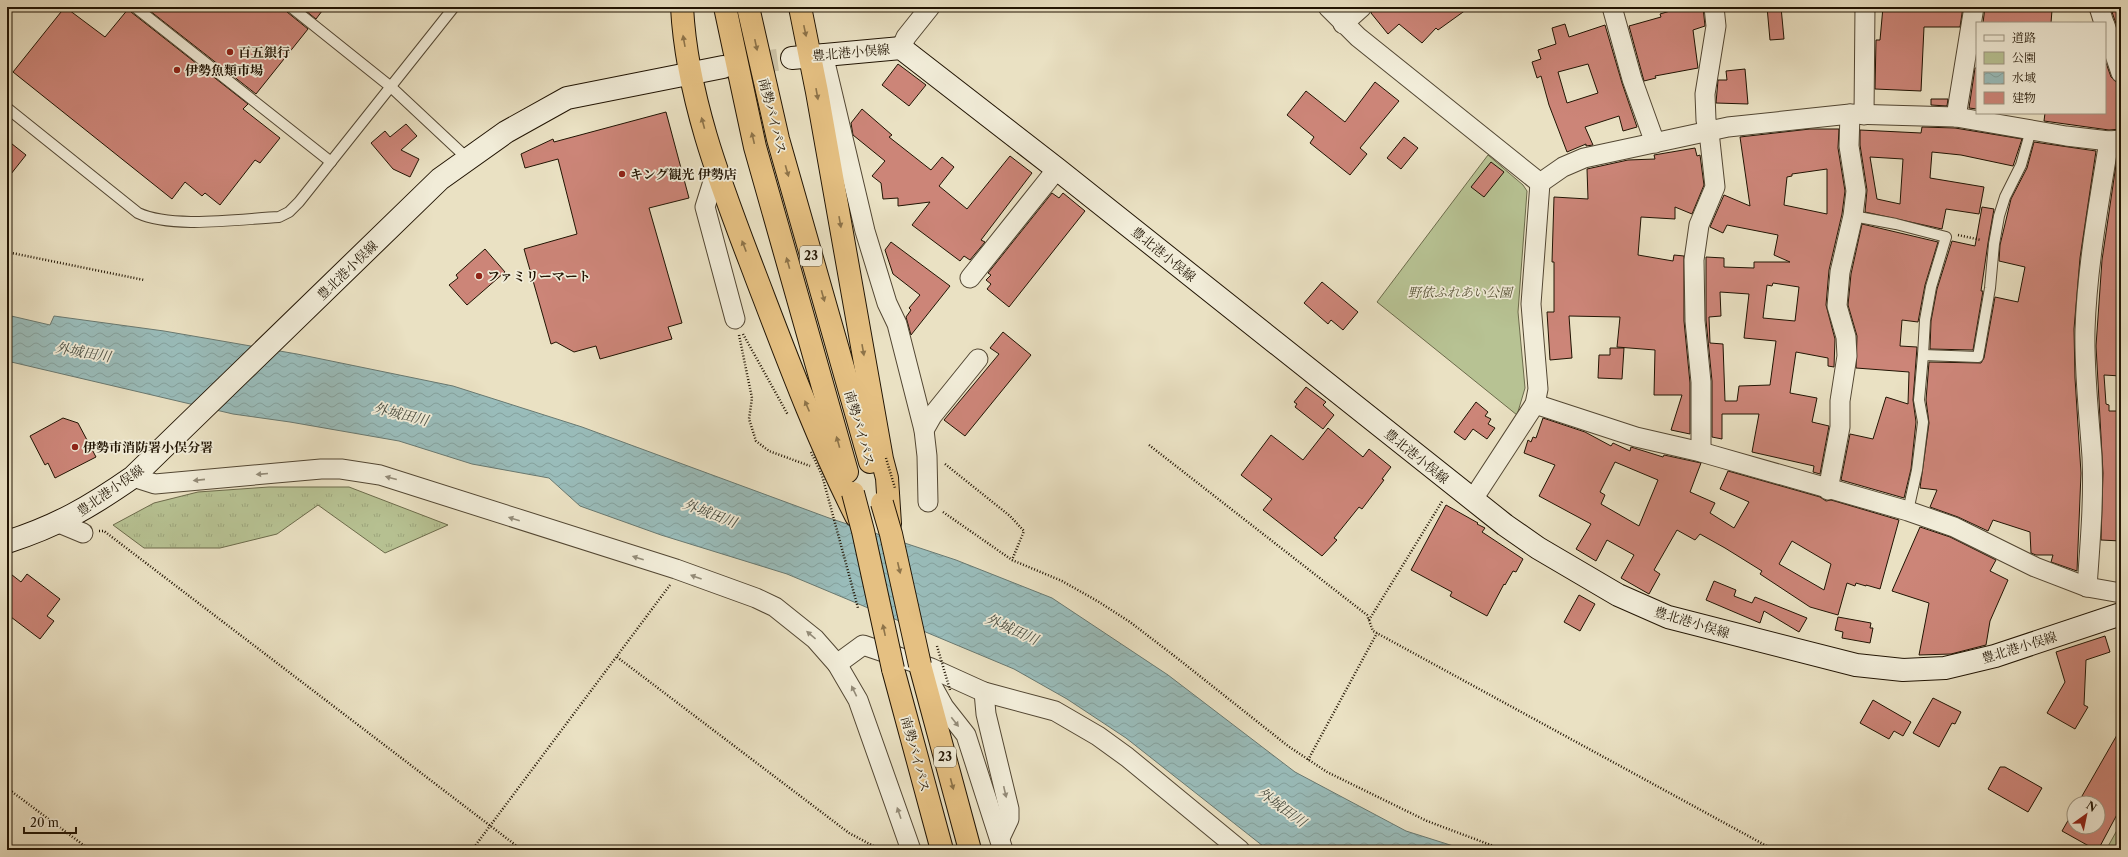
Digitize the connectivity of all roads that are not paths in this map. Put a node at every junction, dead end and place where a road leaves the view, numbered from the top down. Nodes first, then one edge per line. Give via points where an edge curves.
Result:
1 (135, 7) edge
2 (291, 7) edge
3 (454, 7) edge
4 (682, 7) edge
5 (725, 7) edge
6 (748, 7) edge
7 (930, 7) edge
8 (1328, 7) edge
9 (1362, 7) edge
10 (1612, 7) edge
11 (1714, 7) edge
12 (1865, 7) edge
13 (1974, 7) edge
14 (2099, 7) edge
15 (800, 8) edge
16 (2104, 22) edge
17 (1343, 24) junction
18 (2106, 27) edge
19 (901, 48) junction
20 (808, 56) junction
21 (723, 67) tunnel mouth
22 (2121, 73) edge
23 (690, 74) junction
24 (391, 87) junction
25 (7, 108) edge
26 (1857, 115) junction
27 (1956, 117) junction
28 (2031, 130) junction
29 (1709, 132) junction
30 (2115, 140) edge
31 (1655, 143) junction
32 (468, 159) junction
33 (331, 162) junction
34 (1057, 169) junction
35 (716, 172) junction
36 (1540, 183) junction
37 (1853, 216) junction
38 (970, 278) dead end
39 (735, 319) road end
40 (1923, 355) junction
41 (978, 358) dead end
42 (1535, 404) junction
43 (924, 430) junction
44 (1701, 452) junction
45 (132, 477) junction
46 (1828, 490) junction
47 (1473, 499) junction
48 (928, 502) road end
49 (1908, 511) junction
50 (59, 523) junction
51 (863, 531) junction
52 (83, 533) road end
53 (891, 534) junction
54 (7, 542) edge
55 (2087, 587) junction
56 (2121, 593) edge
57 (2121, 614) edge
58 (837, 664) junction
59 (920, 665) junction
60 (984, 692) junction
61 (1001, 844) edge
62 (911, 850) edge
63 (942, 850) edge
64 (970, 850) edge
65 (1240, 850) edge

1 - 33 lane
2 - 24 lane
3 - 24 lane
23 -> 4 highway via 683,35
51 -> 5 highway, 南勢バイパス / 23, bridge via 755,147
6 -> 53 highway, 南勢バイパス / 23, bridge via 778,139
7 - 19 street via 906,37
8 - 17 street
9 - 17 street
10 - 31 street via 1632,79
11 - 29 street via 1716,26 1705,94
12 - 26 street
13 - 27 street
14 - 16 street
15 -> 20 highway
17 - 36 street
18 - 22 street
19 - 20 main road, 豊北港小俣線
19 - 34 main road, 豊北港小俣線
20 - 43 street via 887,303 897,324
20 -> 53 highway via 887,478
21 - 23 main road, 豊北港小俣線
23 - 32 main road, 豊北港小俣線 via 567,98 506,132
35 -> 23 highway
24 - 32 lane
24 - 33 lane
25 - 33 lane via 138,213 149,219 171,222 279,217 294,207
26 - 27 street
26 - 29 street via 1728,127
26 - 37 street via 1849,146 1856,191
27 - 28 street
28 - 30 street
28 - 40 lane via 2021,165 2005,197 1999,216 1978,357
29 - 31 street
29 - 44 street via 1715,187 1699,225 1694,260 1695,321 1701,382
30 - 55 street via 2093,246 2085,328 2085,379 2092,465
31 - 36 street via 1584,158 1563,167
32 - 45 main road, 豊北港小俣線 via 440,179
34 - 38 street
34 - 47 main road, 豊北港小俣線
35 - 39 street via 705,207
51 -> 35 highway via 837,479 793,374
36 - 42 street via 1531,304 1538,389
37 - 40 lane via 1946,237 1931,287 1925,320
37 - 46 street via 1839,279 1837,306 1846,337 1847,356 1840,401 1840,428
40 - 49 lane via 1920,400 1923,422 1917,470
41 - 43 street
42 - 44 street via 1636,438
42 - 47 street
43 - 48 street
44 - 46 street
45 - 50 main road, 豊北港小俣線 via 82,511
58 -> 45 street via 815,639 775,607 756,598 676,569 440,496 397,480 360,472 321,469 154,484
46 - 49 street
47 - 57 main road, 豊北港小俣線 via 1538,548 1618,595 1649,609 1692,625 1856,665 1896,670 1944,668 1995,656
49 - 55 street via 1954,527 2034,567
50 - 52 street
50 - 54 main road, 豊北港小俣線
63 -> 51 highway, 南勢バイパス / 23, bridge via 893,669
53 -> 59 highway, 南勢バイパス / 23, bridge
55 - 56 street
58 - 60 street via 863,645 931,668
62 -> 58 street via 858,700
59 -> 61 street via 944,707 966,735
59 -> 64 highway, 南勢バイパス / 23
60 -> 61 street via 986,714 1008,809 1009,819
60 - 65 street via 1055,711 1098,736

